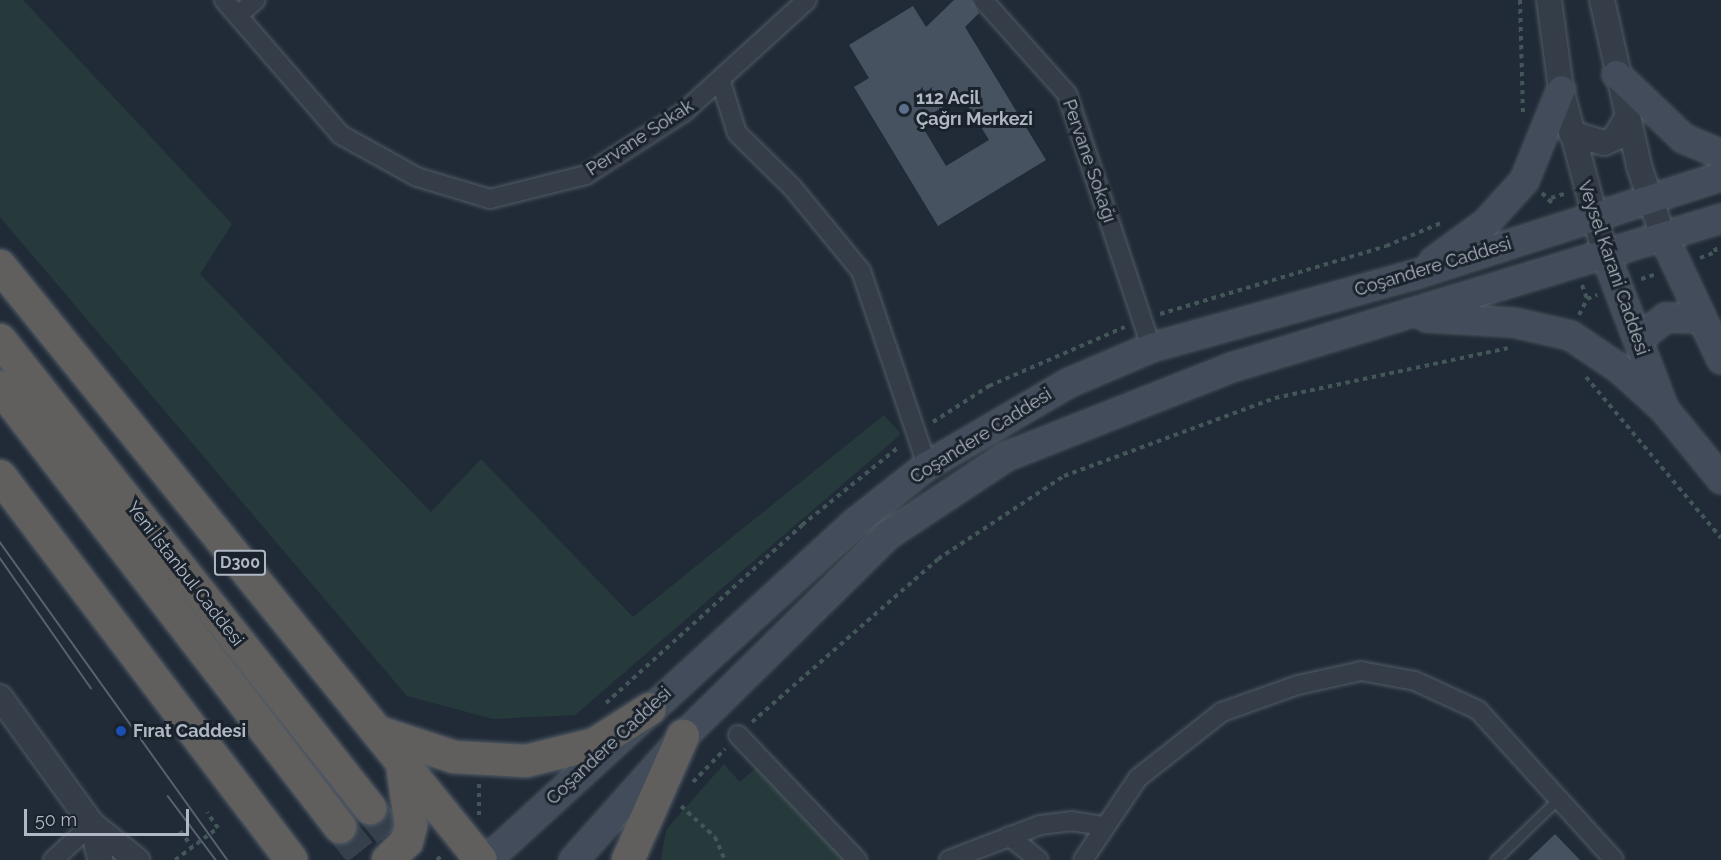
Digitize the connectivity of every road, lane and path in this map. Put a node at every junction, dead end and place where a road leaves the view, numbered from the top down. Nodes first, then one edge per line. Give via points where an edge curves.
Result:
1 (224, 0) edge
2 (256, 0) edge
3 (807, 0) edge
4 (983, 0) edge
5 (1520, 0) edge
6 (1549, 0) edge
7 (1602, 0) edge
8 (238, 15) junction
9 (1616, 74) junction
10 (721, 82) junction
11 (1561, 89) junction
12 (1627, 117) junction
13 (1523, 121) dead end
14 (1570, 133) junction
15 (1721, 154) edge
16 (1721, 176) edge
17 (1649, 198) junction
18 (1593, 217) junction
19 (1721, 218) edge
20 (1663, 236) junction
21 (1605, 254) junction
22 (0, 266) edge
23 (1415, 274) junction
24 (1413, 316) junction
25 (1701, 318) junction
26 (1638, 339) junction
27 (0, 340) edge
28 (1150, 347) junction
29 (1514, 348) dead end
30 (1721, 359) edge
31 (1578, 372) dead end
32 (0, 387) edge
33 (1664, 409) junction
34 (927, 465) junction
35 (0, 476) edge
36 (1721, 479) edge
37 (1721, 538) edge
38 (0, 698) edge
39 (650, 709) junction
40 (376, 731) junction
41 (738, 735) junction
42 (683, 736) junction
43 (399, 760) junction
44 (480, 760) junction
45 (688, 788) dead end
46 (682, 795) dead end
47 (1558, 799) junction
48 (676, 801) junction
49 (370, 808) tunnel mouth
50 (670, 810) dead end
51 (207, 812) dead end
52 (92, 824) junction
53 (1101, 826) junction
54 (340, 827) tunnel mouth
55 (180, 831) dead end
56 (1009, 836) junction
57 (192, 847) junction
58 (489, 856) edge
59 (53, 860) edge
60 (100, 860) edge
61 (137, 860) edge
62 (175, 860) edge
63 (291, 860) edge
64 (388, 860) edge
65 (573, 860) edge
66 (628, 860) edge
67 (725, 860) edge
68 (857, 860) edge
69 (950, 860) edge
70 (1039, 860) edge
71 (1083, 860) edge
72 (1495, 860) edge
73 (1614, 860) edge

1 - 8 street, Pervane Sokak
2 - 8 street
3 - 10 street, Pervane Sokak
4 - 28 street, Pervane Sokağı via 1067,94
5 - 13 path
6 - 11 street, Veysel Karani Caddesi
7 - 9 street
8 - 10 street, Pervane Sokak via 341,135 417,177 490,199 586,175
9 - 12 street
9 - 15 main road via 1683,138
10 - 34 street via 737,133 792,187 861,271
11 - 14 street, Veysel Karani Caddesi
11 - 23 main road via 1524,180 1485,223
12 - 14 street via 1615,138 1605,143
12 - 17 street
14 - 18 street, Veysel Karani Caddesi
16 - 17 main road, Coşandere Caddesi
17 - 18 main road, Coşandere Caddesi
17 - 20 street
18 - 21 street, Veysel Karani Caddesi
18 - 23 main road, Coşandere Caddesi
19 - 20 main road, Coşandere Caddesi
20 - 21 main road, Coşandere Caddesi
20 - 25 main road
21 - 24 main road, Coşandere Caddesi
21 - 26 main road, Veysel Karani Caddesi
22 - 40 highway, D300
23 - 28 main road, Coşandere Caddesi
24 - 33 main road via 1513,322 1570,335 1619,368
24 - 42 main road, Coşandere Caddesi via 1232,367 1005,456 888,534
25 - 26 main road via 1665,317
25 - 30 main road
26 - 33 main road, Veysel Karani Caddesi
27 - 49 highway, Yeni İstanbul Caddesi / D300
28 - 34 main road, Coşandere Caddesi via 1069,382
29 - 41 path via 1491,348 1275,398 1064,477 938,559
31 - 37 path
32 - 54 highway, Yeni İstanbul Caddesi
33 - 36 main road, Veysel Karani Caddesi
34 - 39 main road, Coşandere Caddesi via 855,522
35 - 63 highway
38 - 52 street
39 - 44 highway via 574,752 526,762
39 - 58 main road, Coşandere Caddesi
40 - 43 highway, D300
40 - 44 highway via 425,750
41 - 45 path
41 - 68 street
42 - 65 main road, Coşandere Caddesi
42 - 66 highway
43 - 58 highway, D300
43 - 64 highway via 410,791 411,826 407,841
44 - 58 path via 479,817
46 - 48 path
47 - 53 street via 1478,710 1415,681 1361,671 1222,712 1138,778
47 - 72 lane
47 - 73 street
48 - 50 path
48 - 67 path via 715,837
51 - 57 path via 218,828
52 - 59 street
52 - 60 street
52 - 61 street
53 - 56 street via 1071,821
53 - 71 street
55 - 57 path
56 - 69 street
56 - 70 street
57 - 62 path

